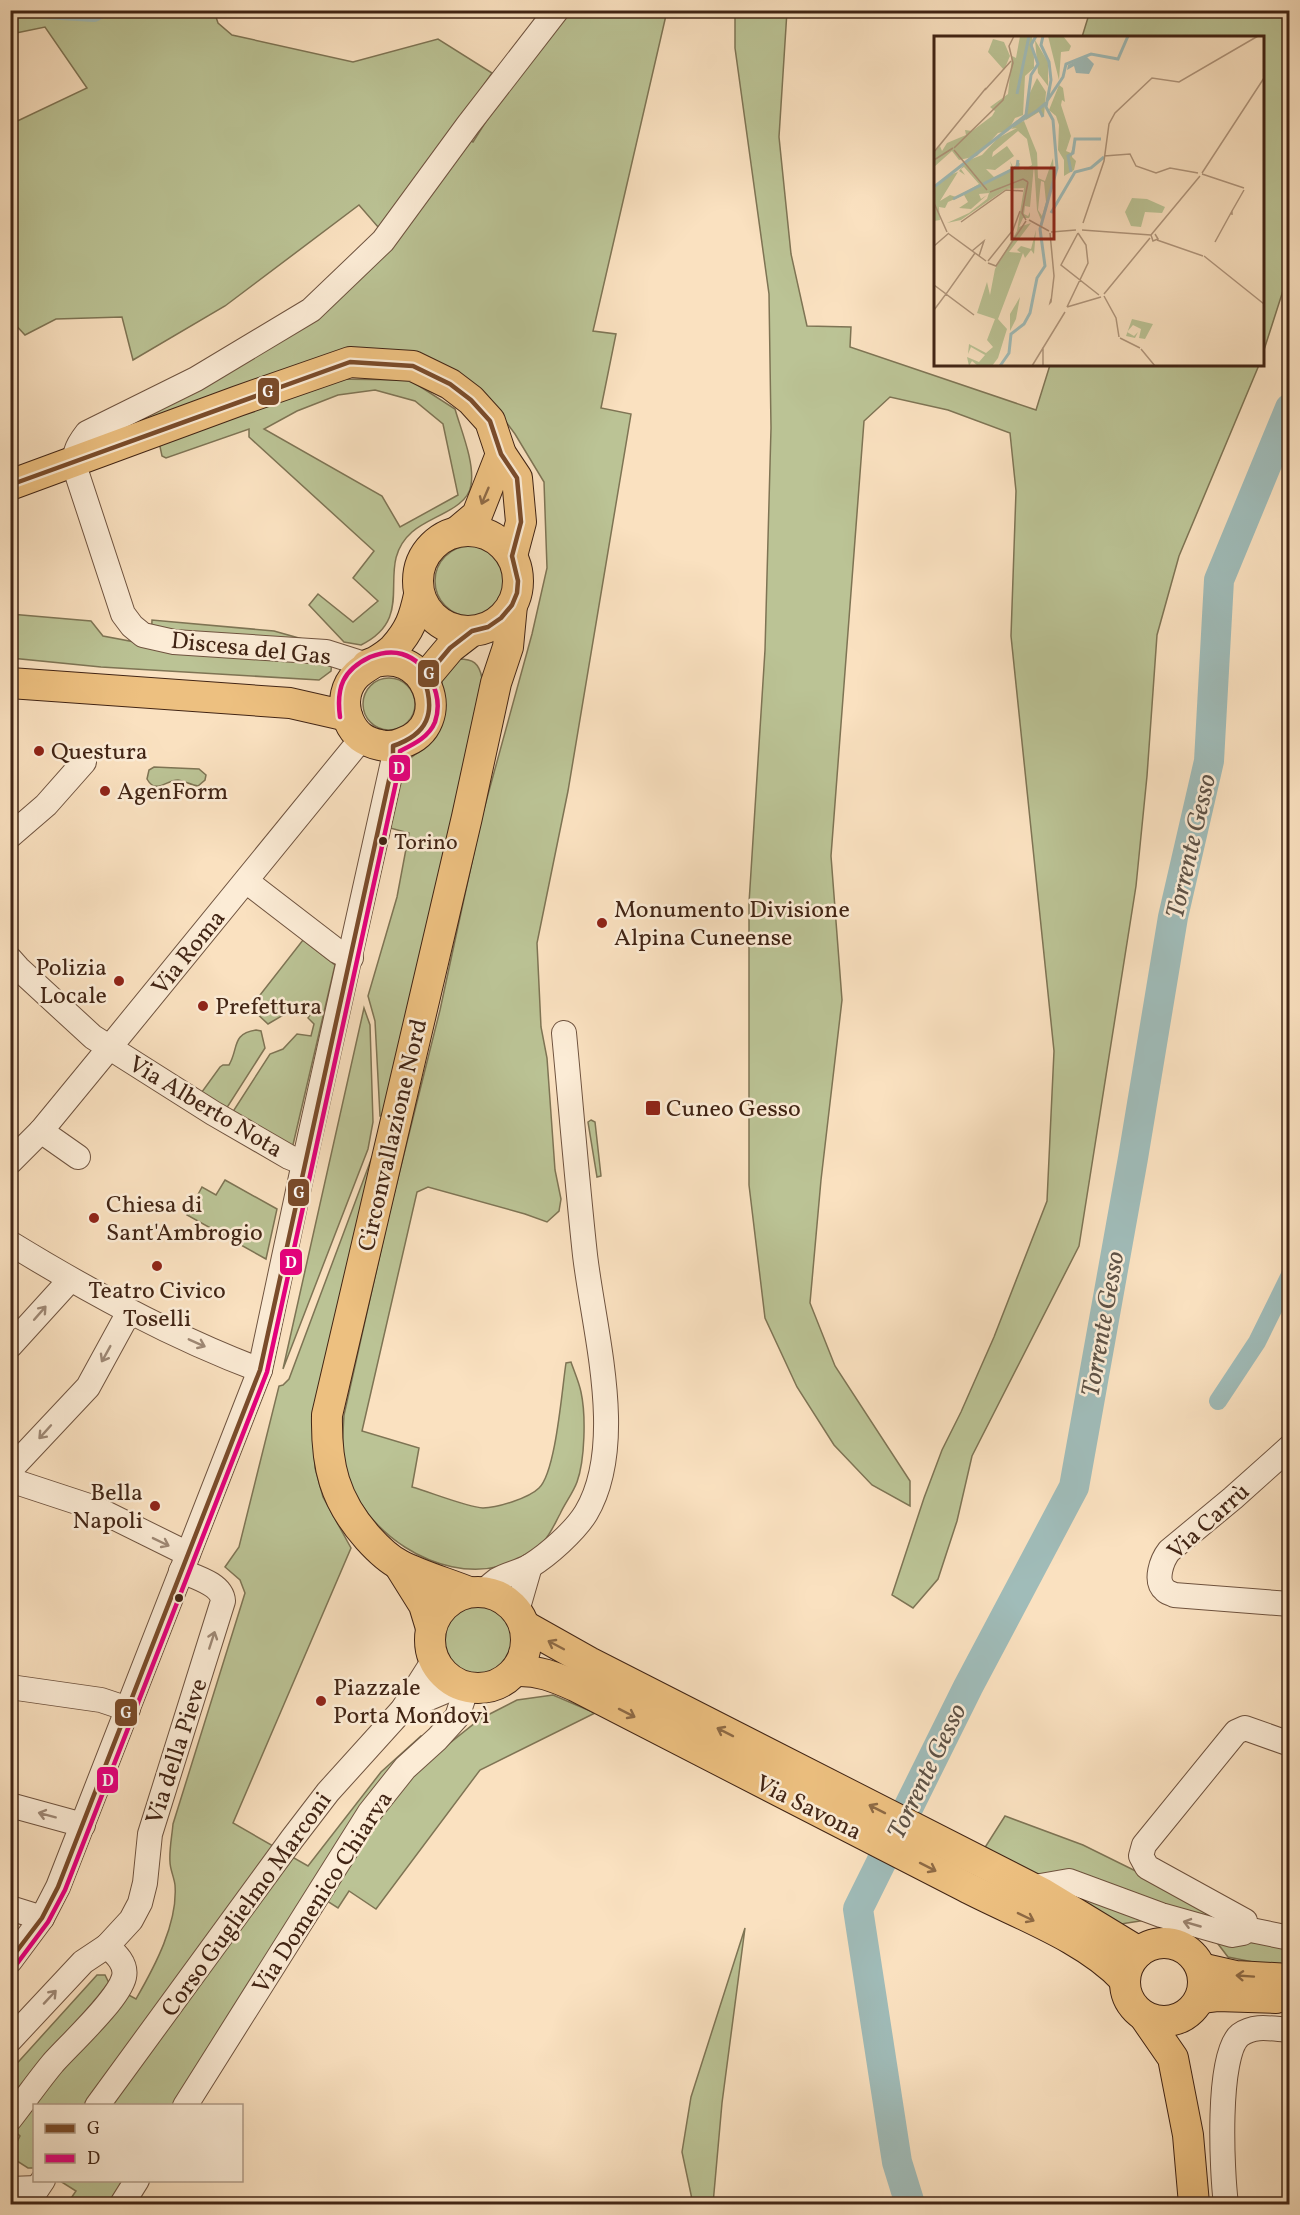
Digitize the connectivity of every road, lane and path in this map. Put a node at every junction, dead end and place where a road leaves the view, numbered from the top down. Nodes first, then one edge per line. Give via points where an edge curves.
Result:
1 (557, 10) edge
2 (501, 454) junction
3 (73, 461) junction
4 (10, 485) edge
5 (458, 531) junction
6 (512, 556) junction
7 (419, 595) junction
8 (512, 605) junction
9 (472, 631) junction
10 (367, 666) junction
11 (424, 679) junction
12 (10, 683) edge
13 (496, 683) junction
14 (352, 714) junction
15 (393, 746) junction
16 (84, 762) dead end
17 (10, 836) edge
18 (246, 881) junction
19 (351, 958) junction
20 (10, 959) edge
21 (564, 1033) dead end
22 (110, 1047) junction
23 (41, 1131) junction
24 (78, 1157) dead end
25 (10, 1162) edge
26 (304, 1163) junction
27 (10, 1243) edge
28 (70, 1280) junction
29 (129, 1312) junction
30 (10, 1347) edge
31 (260, 1370) junction
32 (1290, 1447) edge
33 (10, 1470) edge
34 (10, 1480) edge
35 (185, 1563) junction
36 (399, 1564) junction
37 (530, 1566) junction
38 (476, 1592) junction
39 (1290, 1604) edge
40 (521, 1618) junction
41 (431, 1628) junction
42 (434, 1660) junction
43 (516, 1671) junction
44 (463, 1686) junction
45 (10, 1688) edge
46 (128, 1709) junction
47 (404, 1709) junction
48 (1290, 1744) edge
49 (770, 1772) junction
50 (10, 1805) edge
51 (83, 1825) junction
52 (979, 1878) junction
53 (1029, 1887) junction
54 (10, 1908) edge
55 (42, 1918) junction
56 (1246, 1929) junction
57 (1290, 1938) edge
58 (107, 1946) junction
59 (1139, 1952) junction
60 (10, 1961) edge
61 (1201, 1968) junction
62 (1124, 1979) junction
63 (1290, 1979) edge
64 (1290, 1999) edge
65 (1193, 2007) junction
66 (1143, 2016) junction
67 (1290, 2030) edge
68 (85, 2031) junction
69 (10, 2040) edge
70 (1173, 2058) junction
71 (38, 2104) edge
72 (98, 2104) edge
73 (186, 2104) edge
74 (33, 2111) edge
75 (10, 2119) edge
76 (10, 2139) edge
77 (136, 2182) edge
78 (10, 2189) edge
79 (36, 2191) edge
80 (122, 2205) edge
81 (1194, 2205) edge
82 (1226, 2205) edge

1 - 3 street via 383,241 311,310 196,379 87,433 77,446
2 - 3 main road via 490,421 450,384 413,366 350,362
2 -> 5 main road via 477,514
2 - 6 main road via 517,478 522,522
3 - 4 main road
3 - 10 street, Discesa del Gas via 123,614 143,634 174,642 326,652
5 - 6 main road via 474,530 489,535
5 - 7 main road via 442,537 420,562
6 - 8 main road via 518,581
7 - 9 main road via 427,611 439,622
7 - 10 main road via 412,625 392,650
8 - 9 main road via 488,627
8 - 13 main road, Circonvallazione Nord via 508,647
9 - 11 main road via 450,648
9 - 13 main road, Circonvallazione Nord via 488,648
10 - 11 main road via 382,661 398,662 413,668
10 - 14 main road via 355,675
11 - 15 main road via 431,706 428,719 410,740
12 - 14 main road via 290,703
13 - 36 main road, Circonvallazione Nord via 327,1415 329,1462 335,1488 352,1520 376,1547
14 - 15 main road via 384,746
14 - 18 street, Via Roma
15 - 19 street via 393,762
16 - 17 street via 46,805
18 - 19 street
18 - 22 street, Via Roma
19 - 26 street
20 - 22 street, Via Alberto Nota via 83,1029
21 - 37 street via 607,1437 599,1486 585,1515
22 - 23 street, Via Roma
22 - 26 street, Via Alberto Nota via 213,1113
23 - 24 street
23 - 25 street, Via Roma
26 - 31 street
27 - 28 street
28 - 29 street
30 -> 28 street
29 -> 31 street
29 -> 33 street via 88,1387
31 - 35 street
32 - 39 street, Via Carrù via 1169,1551 1162,1560 1160,1575 1165,1590 1174,1595
34 -> 35 street, Via della Pieve via 95,1508
35 - 46 street
58 -> 35 street, Via della Pieve via 131,1920 140,1903 150,1834 223,1601 216,1588
36 - 38 main road, Circonvallazione Nord
36 - 41 main road, Circonvallazione Nord via 424,1605
37 - 38 street
37 - 40 street
38 - 40 main road via 496,1594 508,1601
38 - 41 main road via 456,1597 445,1605
40 - 43 main road via 527,1642
49 -> 40 main road, Via Savona
41 - 42 main road via 429,1639
42 - 44 main road via 449,1679
42 - 47 street, Corso Guglielmo Marconi
43 - 44 main road via 493,1686
43 -> 49 main road, Via Savona via 532,1670 551,1676
44 - 47 street, Corso Guglielmo Marconi
44 - 73 street, Via Domenico Chiarva via 457,1717 405,1768 370,1812
45 - 46 street via 101,1700
46 - 51 street
47 - 72 street, Corso Guglielmo Marconi via 321,1801
48 - 56 street via 1245,1728 1236,1732 1144,1845 1141,1856 1147,1867 1245,1921
49 - 52 main road, Via Savona
51 -> 50 street
51 - 55 street
52 - 53 main road, Via Savona
52 -> 62 main road, Via Savona via 1041,1924 1094,1953
56 -> 53 street via 1243,1934 1232,1935 1161,1915 1069,1881
53 - 59 main road, Via Savona
54 - 55 street
55 - 60 street
56 - 57 street
58 - 68 street via 124,1966 124,1977
69 -> 58 street, Via della Pieve via 82,1962
59 - 61 main road via 1167,1942 1187,1950
59 - 62 main road
63 -> 61 main road via 1236,1976
61 - 65 main road via 1204,1988
62 - 66 main road via 1132,2007
64 - 65 main road via 1217,1996
65 - 66 main road via 1171,2021
65 - 70 main road
66 - 70 main road
67 - 82 street via 1256,2027 1239,2036 1229,2054 1222,2122
68 - 71 street via 69,2063
68 - 75 street
70 - 81 main road via 1188,2135
74 - 76 street
77 - 80 street
78 - 79 street

